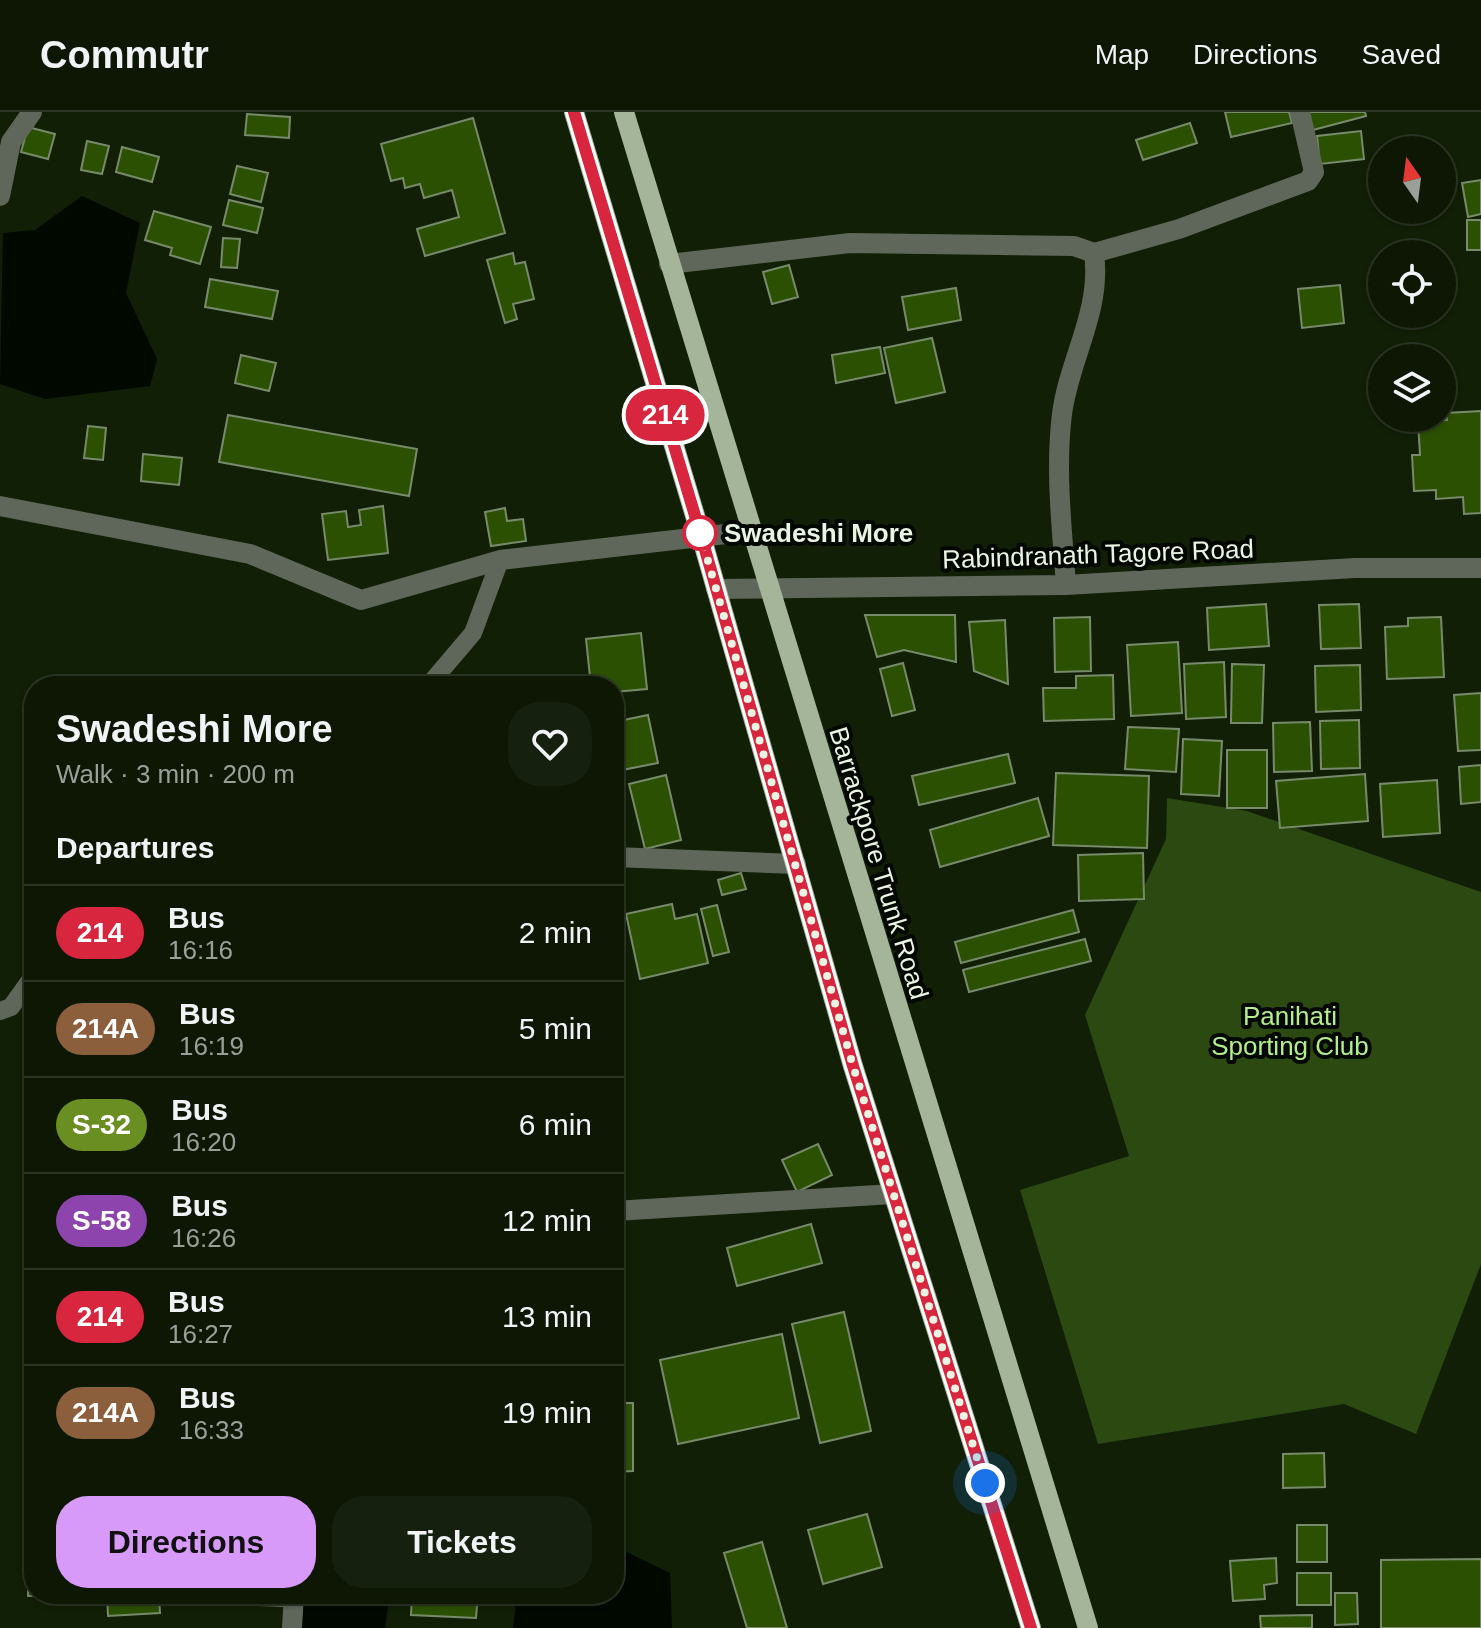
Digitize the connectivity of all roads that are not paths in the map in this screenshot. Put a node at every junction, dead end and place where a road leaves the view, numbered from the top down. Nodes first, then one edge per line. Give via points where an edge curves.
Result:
1 (32, 112) edge
2 (574, 112) edge
3 (624, 112) edge
4 (1300, 112) edge
5 (0, 196) edge
6 (1094, 253) junction
7 (669, 264) junction
8 (0, 506) edge
9 (752, 531) junction
10 (702, 539) junction
11 (500, 560) junction
12 (1481, 568) edge
13 (1066, 585) junction
14 (766, 587) junction
15 (716, 589) junction
16 (436, 676) edge
17 (624, 857) edge
18 (796, 864) junction
19 (24, 989) edge
20 (0, 1011) edge
21 (893, 1194) junction
22 (624, 1210) edge
23 (293, 1604) edge
24 (292, 1628) edge
25 (1031, 1628) edge
26 (1088, 1628) edge

1 - 5 street via 11,142
2 - 10 main road
3 - 7 main road, Barrackpore Trunk Road
4 - 6 street via 1314,172 1308,181 1193,224
6 - 7 street via 1074,246 907,241
6 - 13 street via 1098,277 1091,313 1062,411 1059,465
7 - 9 main road, Barrackpore Trunk Road
8 - 11 street via 250,554 361,600
9 - 10 street
9 - 14 main road, Barrackpore Trunk Road
10 - 11 street
10 - 15 main road
11 - 16 lane via 473,633
12 - 13 street, Rabindranath Tagore Road via 1355,568
13 - 14 street, Rabindranath Tagore Road
14 - 15 street, Rabindranath Tagore Road
14 - 26 main road, Barrackpore Trunk Road
15 - 18 main road
17 - 18 street
18 - 21 main road
19 - 20 lane via 11,1007
21 - 22 street
21 - 25 main road
23 - 24 street

